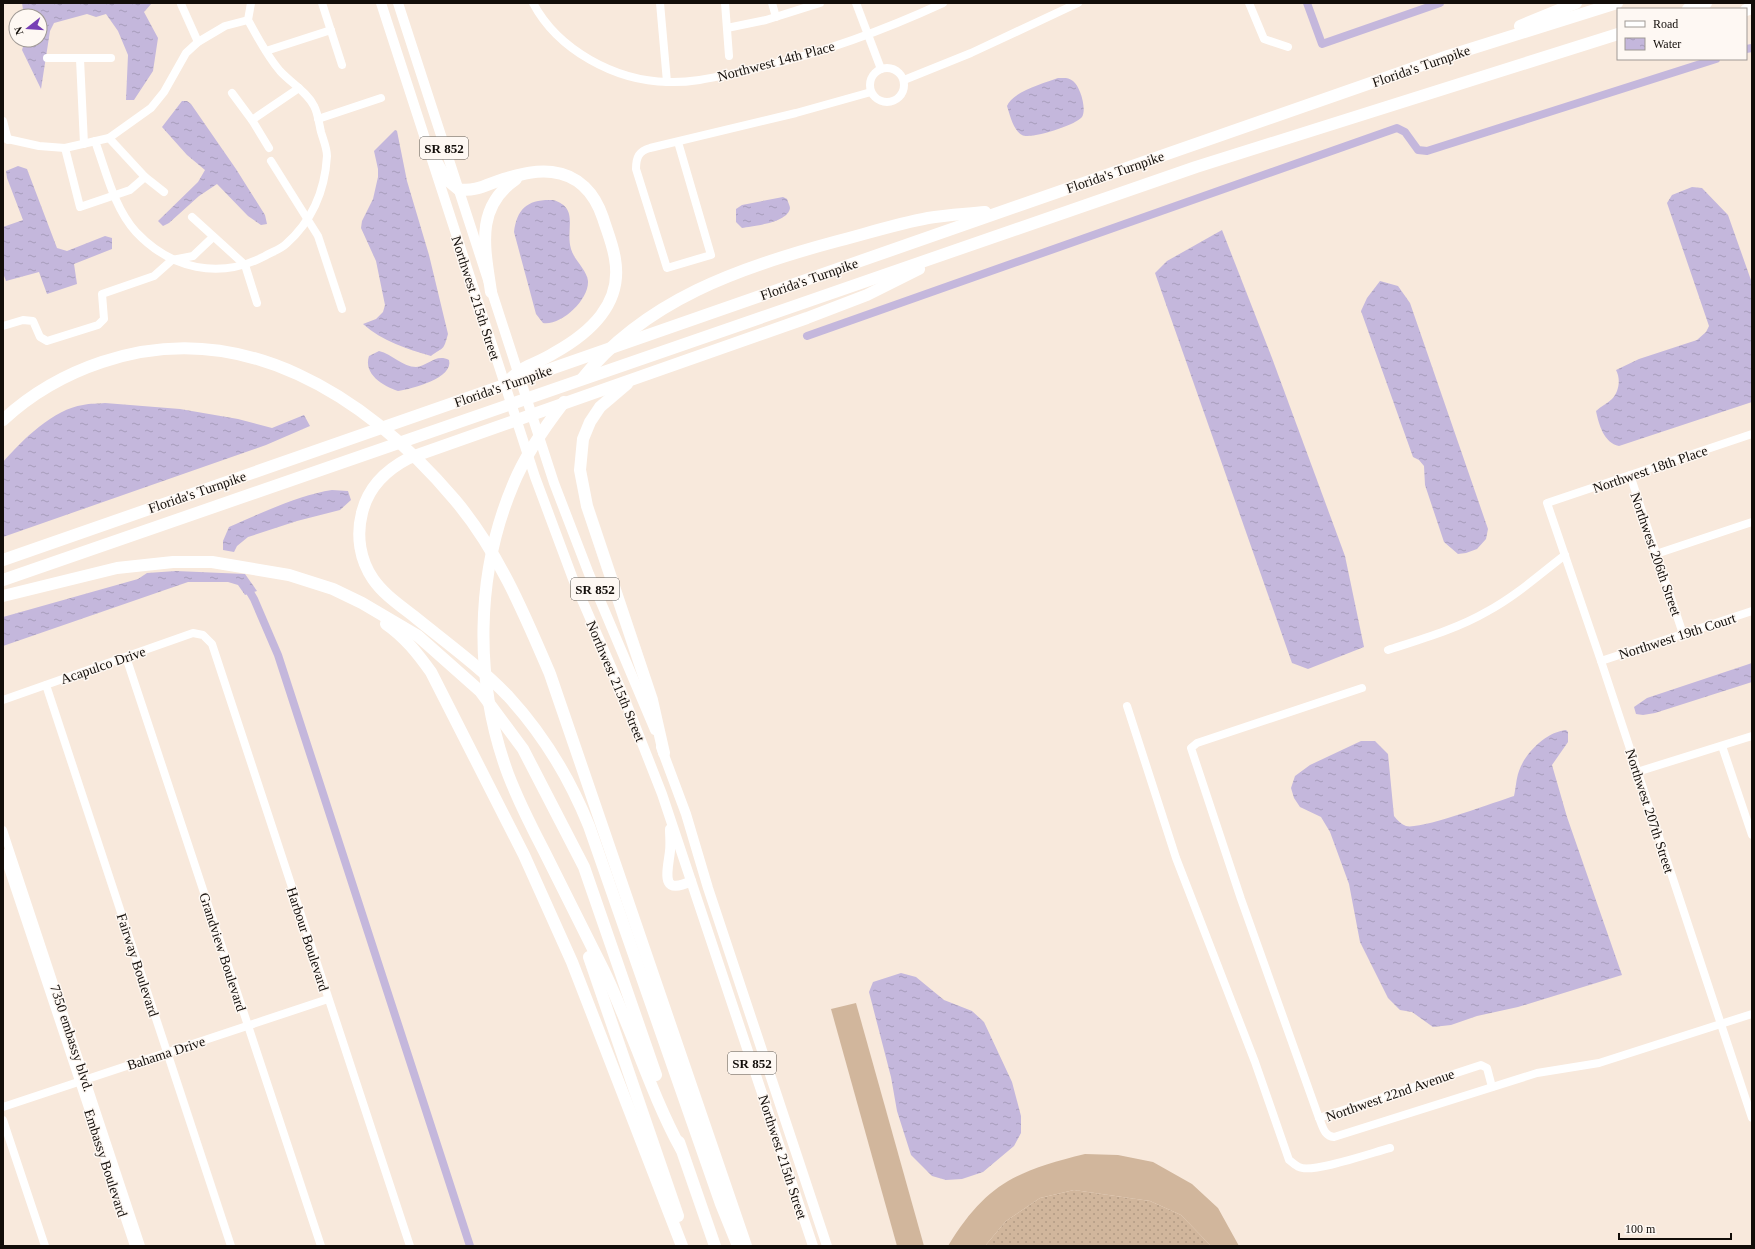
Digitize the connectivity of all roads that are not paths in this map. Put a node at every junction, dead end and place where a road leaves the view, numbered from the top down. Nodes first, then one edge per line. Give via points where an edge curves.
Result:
1 (251, 3) edge
2 (322, 3) edge
3 (381, 3) edge
4 (398, 3) edge
5 (532, 3) edge
6 (660, 3) edge
7 (726, 3) edge
8 (772, 3) edge
9 (820, 3) edge
10 (856, 3) edge
11 (943, 3) edge
12 (1078, 3) edge
13 (1249, 3) edge
14 (1576, 3) edge
15 (1617, 3) edge
16 (1706, 3) edge
17 (181, 4) edge
18 (1691, 8) edge
19 (776, 17) junction
20 (248, 20) junction
21 (727, 28) junction
22 (331, 30) junction
23 (868, 34) junction
24 (1617, 34) edge
25 (198, 42) junction
26 (1288, 47) dead end
27 (266, 52) junction
28 (730, 56) dead end
29 (1448, 56) junction
30 (47, 58) dead end
31 (111, 58) dead end
32 (80, 59) junction
33 (342, 65) dead end
34 (881, 69) junction
35 (904, 80) junction
36 (667, 82) junction
37 (299, 88) junction
38 (871, 92) junction
39 (232, 93) dead end
40 (381, 98) dead end
41 (252, 120) junction
42 (318, 120) junction
43 (3, 121) edge
44 (109, 138) junction
45 (5, 139) edge
46 (95, 141) junction
47 (678, 142) junction
48 (84, 144) junction
49 (427, 145) junction
50 (65, 148) junction
51 (269, 148) dead end
52 (271, 161) dead end
53 (520, 176) junction
54 (145, 177) junction
55 (458, 189) junction
56 (164, 192) dead end
57 (114, 195) junction
58 (1004, 210) junction
59 (192, 217) dead end
60 (309, 218) junction
61 (213, 237) junction
62 (962, 247) junction
63 (172, 260) junction
64 (245, 265) junction
65 (491, 292) junction
66 (257, 303) dead end
67 (342, 309) dead end
68 (3, 326) edge
69 (636, 378) junction
70 (502, 386) junction
71 (3, 420) edge
72 (1752, 434) edge
73 (1630, 475) junction
74 (1547, 503) joint
75 (1752, 522) edge
76 (1656, 554) junction
77 (1565, 555) junction
78 (3, 560) edge
79 (267, 571) junction
80 (3, 580) edge
81 (3, 596) edge
82 (1752, 611) edge
83 (1683, 634) junction
84 (203, 635) joint
85 (1388, 650) dead end
86 (126, 657) junction
87 (1601, 661) junction
88 (46, 685) junction
89 (1362, 688) dead end
90 (3, 700) edge
91 (1127, 706) dead end
92 (1752, 736) edge
93 (1722, 746) junction
94 (664, 753) junction
95 (1637, 772) junction
96 (671, 821) junction
97 (1750, 823) edge
98 (3, 830) edge
99 (1752, 835) edge
100 (3, 853) edge
101 (691, 881) junction
102 (566, 896) junction
103 (328, 999) junction
104 (1752, 1014) edge
105 (1721, 1024) junction
106 (248, 1026) junction
107 (167, 1052) junction
108 (82, 1080) junction
109 (1492, 1086) junction
110 (3, 1107) edge
111 (1751, 1114) edge
112 (1319, 1118) junction
113 (3, 1120) edge
114 (1390, 1148) dead end
115 (681, 1149) junction
116 (45, 1246) edge
117 (134, 1246) edge
118 (141, 1246) edge
119 (231, 1246) edge
120 (321, 1246) edge
121 (410, 1246) edge
122 (682, 1246) edge
123 (688, 1246) edge
124 (715, 1246) edge
125 (738, 1246) edge
126 (746, 1246) edge
127 (813, 1246) edge
128 (828, 1246) edge

1 - 20 street
2 - 22 street
3 - 49 main road, Northwest 215th Street / SR 852
4 - 55 main road, Northwest 215th Street / SR 852
5 - 36 street, Northwest 14th Place via 561,38 605,68 624,75
6 - 36 street
7 - 21 street
8 - 19 street
9 - 19 street
10 - 23 street
11 - 23 street, Northwest 14th Place
12 - 35 street via 971,53
13 - 26 street via 1264,39
14 - 29 highway
15 - 29 highway, Florida's Turnpike
16 - 18 highway
17 - 25 street
19 - 21 street
20 - 25 street via 225,26
20 - 27 street
21 - 28 street
22 - 27 street
22 - 33 street
23 - 34 street
23 - 36 street, Northwest 14th Place via 760,68 710,79
24 - 62 highway, Florida's Turnpike via 1196,167
25 - 44 street via 186,53 164,92 151,108
27 - 37 street via 282,73
29 - 58 highway, Florida's Turnpike
30 - 32 street
31 - 32 street
32 - 48 street
34 - 35 street via 894,69
34 - 38 street via 872,77
35 - 38 street via 902,95 892,102 880,102
37 - 41 street
37 - 42 street via 314,106
38 - 47 street
39 - 41 street
40 - 42 street
41 - 51 street
42 - 60 street via 327,154 321,194
43 - 45 street
44 - 46 street
44 - 54 street
45 - 50 street
46 - 48 street
46 - 57 street
47 - 47 street via 711,255 667,268 636,169 636,160 644,150
48 - 50 street
49 - 55 highway via 446,179
49 - 96 main road, Northwest 215th Street / SR 852 via 518,428 558,541 637,730
50 - 57 street via 80,207
52 - 60 street
53 - 55 highway via 473,189
53 - 65 highway via 502,190 488,214 485,252
53 - 70 highway via 552,172 575,180 587,189 598,205 615,258 615,291 600,318 586,332 558,351 523,368
54 - 56 street
54 - 57 street via 130,190
55 - 65 main road, Northwest 215th Street / SR 852
57 - 63 street via 135,231
58 - 70 highway, Florida's Turnpike
58 - 102 highway via 928,218 774,259 716,280 664,308 610,350 588,372 548,422 513,484 499,522 489,562 483,630 485,680 497,742 508,775
59 - 61 street
60 - 64 street via 286,245
60 - 67 street via 318,236
61 - 63 street via 193,256
61 - 64 street
62 - 69 highway via 867,295
62 - 80 highway, Florida's Turnpike
63 - 64 street via 186,265 222,269
63 - 68 street via 154,276 102,294 104,319 98,325 46,341 40,336 33,321 23,320
64 - 66 street
65 - 94 main road, Northwest 215th Street / SR 852 via 533,422 582,558
69 - 94 highway via 607,401 592,418 583,439 580,470 587,506 652,700
69 - 125 highway via 400,463 384,474 371,490 360,520 359,539 364,560 379,587 508,696 535,729 572,787 589,826 720,1204
70 - 78 highway, Florida's Turnpike
71 - 126 highway via 45,389 78,371 128,355 179,348 234,352 270,362 306,378 353,406 391,435 456,501 482,536 525,616 550,674
72 - 73 street, Northwest 18th Place
73 - 74 street, Northwest 18th Place
73 - 76 street, Northwest 206th Street
74 - 77 street, Northwest 207th Street
75 - 76 street
76 - 83 street, Northwest 206th Street
77 - 85 street via 1489,611 1451,629
77 - 87 street, Northwest 207th Street
79 - 81 highway via 212,562 173,562 117,568
79 - 115 highway via 333,589 418,636 480,691 508,728 523,749 584,868
79 - 122 highway via 344,601 379,620 415,650 431,672 524,855 572,962
82 - 83 street, Northwest 19th Court
83 - 87 street, Northwest 19th Court
84 - 86 street, Acapulco Drive via 193,633
84 - 103 street, Harbour Boulevard via 212,644
86 - 88 street, Acapulco Drive
86 - 106 street, Grandview Boulevard
87 - 95 street, Northwest 207th Street
88 - 90 street, Acapulco Drive
88 - 107 street, Fairway Boulevard
89 - 112 street via 1197,743 1191,748 1241,899
91 - 114 street via 1176,858 1255,1062 1289,1160 1300,1168 1307,1169
92 - 93 street
93 - 95 street
93 - 97 street
94 - 128 main road, Northwest 215th Street / SR 852
95 - 105 street, Northwest 207th Street
96 - 101 main road, Northwest 215th Street / SR 852
96 - 101 main road via 667,879 674,886
97 - 99 street
98 - 108 street, 7350 embassy blvd.
100 - 108 street, Embassy Boulevard
101 - 127 main road, Northwest 215th Street / SR 852
102 - 115 highway via 604,971 656,1092 665,1120
102 - 123 highway via 594,970
103 - 106 street, Bahama Drive
103 - 121 street, Harbour Boulevard
104 - 105 street, Northwest 22nd Avenue
105 - 109 street, Northwest 22nd Avenue via 1599,1063 1537,1073
105 - 111 street, Northwest 207th Street
106 - 107 street, Bahama Drive
106 - 120 street, Grandview Boulevard
107 - 108 street, Bahama Drive
107 - 119 street, Fairway Boulevard
108 - 110 street, Bahama Drive
108 - 117 street, Embassy Boulevard
108 - 118 street, 7350 embassy blvd.
109 - 112 street, Northwest 22nd Avenue via 1334,1137 1329,1137 1325,1133
109 - 112 street, Northwest 22nd Avenue via 1487,1068 1481,1065
113 - 116 street
115 - 124 highway

